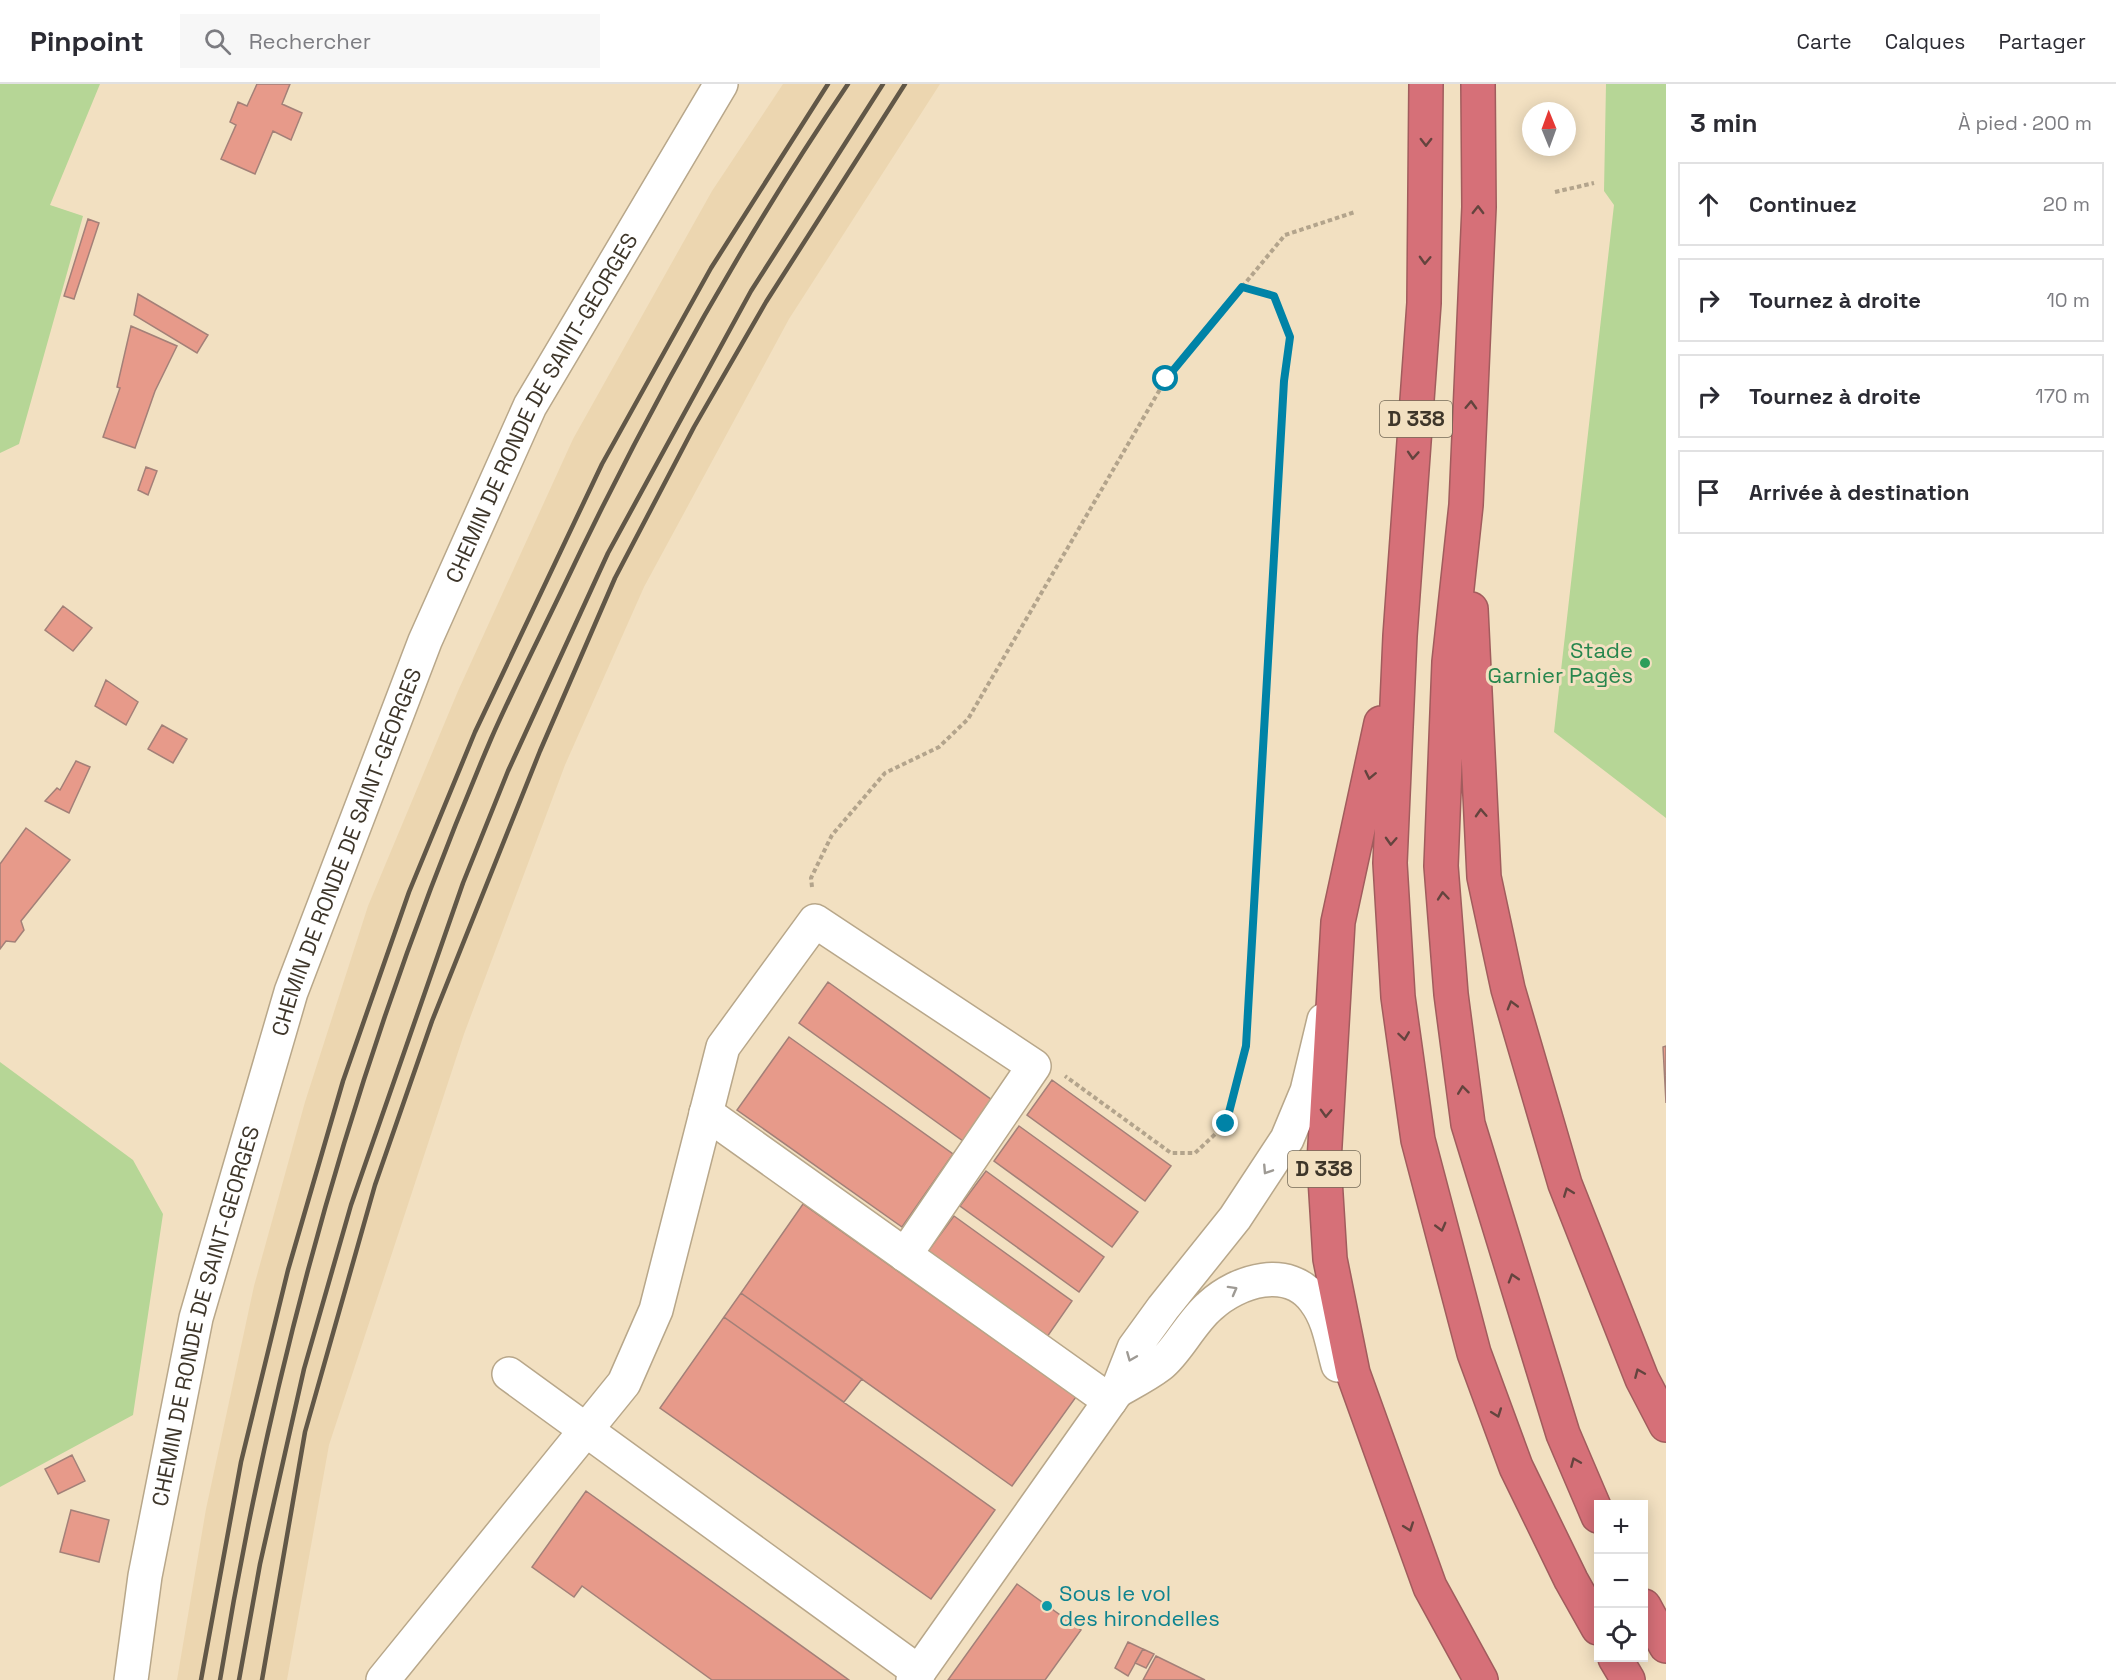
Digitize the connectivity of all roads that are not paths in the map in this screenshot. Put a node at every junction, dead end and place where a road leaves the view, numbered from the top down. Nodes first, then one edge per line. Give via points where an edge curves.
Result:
1 (721, 84) edge
2 (1426, 84) edge
3 (1478, 84) edge
4 (1466, 505) junction
5 (1400, 636) junction
6 (1334, 977) junction
7 (706, 1113) junction
8 (905, 1255) junction
9 (509, 1374) dead end
10 (1114, 1396) junction
11 (1666, 1425) edge
12 (586, 1430) junction
13 (1395, 1489) junction
14 (1594, 1505) edge
15 (1645, 1608) edge
16 (1594, 1619) edge
17 (1666, 1646) edge
18 (1617, 1662) edge
19 (916, 1676) edge
20 (131, 1680) edge
21 (383, 1680) edge
22 (1481, 1680) edge
23 (1628, 1680) edge

1 - 20 street, CHEMIN DE RONDE DE SAINT-GEORGES via 530,406 425,641 291,992 196,1318 145,1576
2 -> 5 highway, D 338 via 1424,303
4 -> 3 highway, D 338 via 1479,207
11 -> 4 highway, D 338 via 1642,1379 1564,1184 1508,989 1484,877
14 -> 4 highway, D 338 via 1563,1434 1468,1124 1451,994 1441,866 1449,662
5 -> 6 highway, D 338 via 1338,922
5 -> 16 highway, D 338 via 1390,863 1398,997 1418,1140 1474,1353 1512,1456
6 -> 10 street via 1307,1091 1287,1139 1235,1218 1134,1348
6 -> 13 highway, D 338 via 1324,1162 1330,1259 1353,1373
7 - 8 street
7 - 8 street via 723,1047 815,921 1034,1066
7 - 12 street via 656,1310 624,1383
8 - 10 street
9 - 12 street
10 -> 13 street via 1162,1364 1188,1328 1231,1290 1252,1280 1296,1286 1315,1299 1328,1327 1356,1417
10 - 19 street
12 - 19 street
12 - 21 street
13 -> 22 highway, D 338 via 1430,1587
15 - 17 highway
18 - 23 highway

